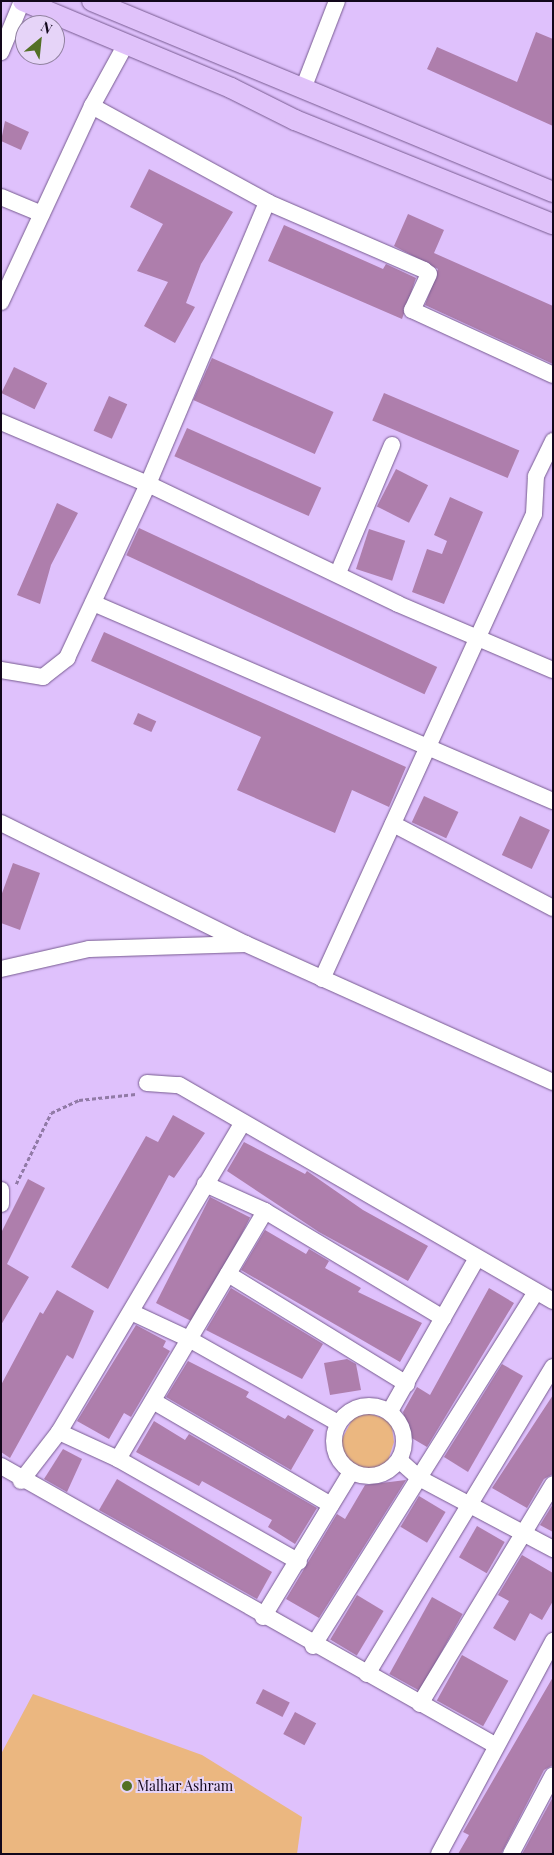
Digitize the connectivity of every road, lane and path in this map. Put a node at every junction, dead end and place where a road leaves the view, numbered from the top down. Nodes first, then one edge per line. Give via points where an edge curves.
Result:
1 (23, 1) edge
2 (92, 1) edge
3 (338, 1) edge
4 (126, 44) junction
5 (1, 52) edge
6 (303, 89) junction
7 (92, 106) junction
8 (553, 192) edge
9 (1, 197) edge
10 (267, 202) junction
11 (42, 214) junction
12 (553, 224) edge
13 (1, 302) edge
14 (553, 375) edge
15 (1, 422) edge
16 (553, 441) edge
17 (392, 445) dead end
18 (148, 484) junction
19 (338, 574) junction
20 (93, 603) junction
21 (479, 638) junction
22 (1, 670) edge
23 (553, 670) edge
24 (429, 745) junction
25 (553, 801) edge
26 (1, 823) edge
27 (393, 824) junction
28 (553, 908) edge
29 (246, 944) junction
30 (1, 968) edge
31 (322, 979) junction
32 (553, 1082) edge
33 (147, 1083) joint
34 (243, 1122) junction
35 (205, 1184) junction
36 (2, 1197) edge
37 (265, 1211) junction
38 (477, 1258) junction
39 (228, 1274) junction
40 (536, 1292) junction
41 (553, 1302) edge
42 (131, 1312) junction
43 (443, 1318) junction
44 (189, 1339) junction
45 (553, 1367) edge
46 (407, 1384) junction
47 (153, 1400) junction
48 (390, 1411) junction
49 (338, 1423) junction
50 (59, 1432) junction
51 (118, 1459) junction
52 (399, 1460) junction
53 (1, 1466) edge
54 (351, 1472) junction
55 (419, 1478) junction
56 (21, 1481) junction
57 (553, 1484) edge
58 (467, 1504) junction
59 (331, 1505) junction
60 (521, 1534) junction
61 (553, 1549) edge
62 (299, 1562) junction
63 (263, 1617) junction
64 (553, 1641) edge
65 (312, 1646) junction
66 (367, 1674) junction
67 (420, 1704) junction
68 (495, 1745) junction
69 (553, 1775) edge
70 (439, 1854) edge
71 (511, 1854) edge

1 - 4 main road
1 - 5 street
2 - 6 main road
3 - 6 street
4 - 7 street
4 - 12 main road via 295,120
6 - 8 main road
7 - 10 street
7 - 11 street
9 - 11 street
10 - 14 street via 424,270 429,274 412,310
10 - 18 street
11 - 13 street
15 - 18 street
16 - 21 street via 536,476 534,514
17 - 19 street
18 - 19 street
18 - 20 street
19 - 21 street
20 - 22 street via 67,658 54,673 16,676
20 - 24 street
21 - 23 street
21 - 24 street
24 - 25 street
24 - 27 street
26 - 29 street
27 - 28 street
27 - 31 street
29 - 30 street via 89,949
29 - 31 street
31 - 32 street
33 - 34 street via 179,1085
33 - 36 path via 135,1095 79,1100 51,1114 28,1164 10,1193
34 - 35 street
34 - 38 street
35 - 37 street
35 - 42 street
37 - 39 street
37 - 43 street
38 - 40 street
38 - 43 street
39 - 44 street
39 - 46 street
40 - 41 street
40 - 55 street
42 - 44 street
42 - 50 street
43 - 46 street
44 - 47 street
44 - 49 street
45 - 58 street
46 - 48 street
47 - 51 street
47 - 59 street
48 - 49 street via 360,1407
48 - 52 street via 403,1433
49 - 54 street via 334,1450
50 - 51 street
50 - 56 street
51 - 62 street
52 - 54 street via 378,1476
52 - 55 street
53 - 56 street
54 - 59 street
55 - 58 street
55 - 65 street
56 - 63 street
57 - 60 street
58 - 60 street
58 - 66 street
59 - 62 street
60 - 61 street
60 - 67 street
62 - 63 street
63 - 65 street
64 - 68 street
65 - 66 street
66 - 67 street
67 - 68 street
68 - 70 street
69 - 71 street

